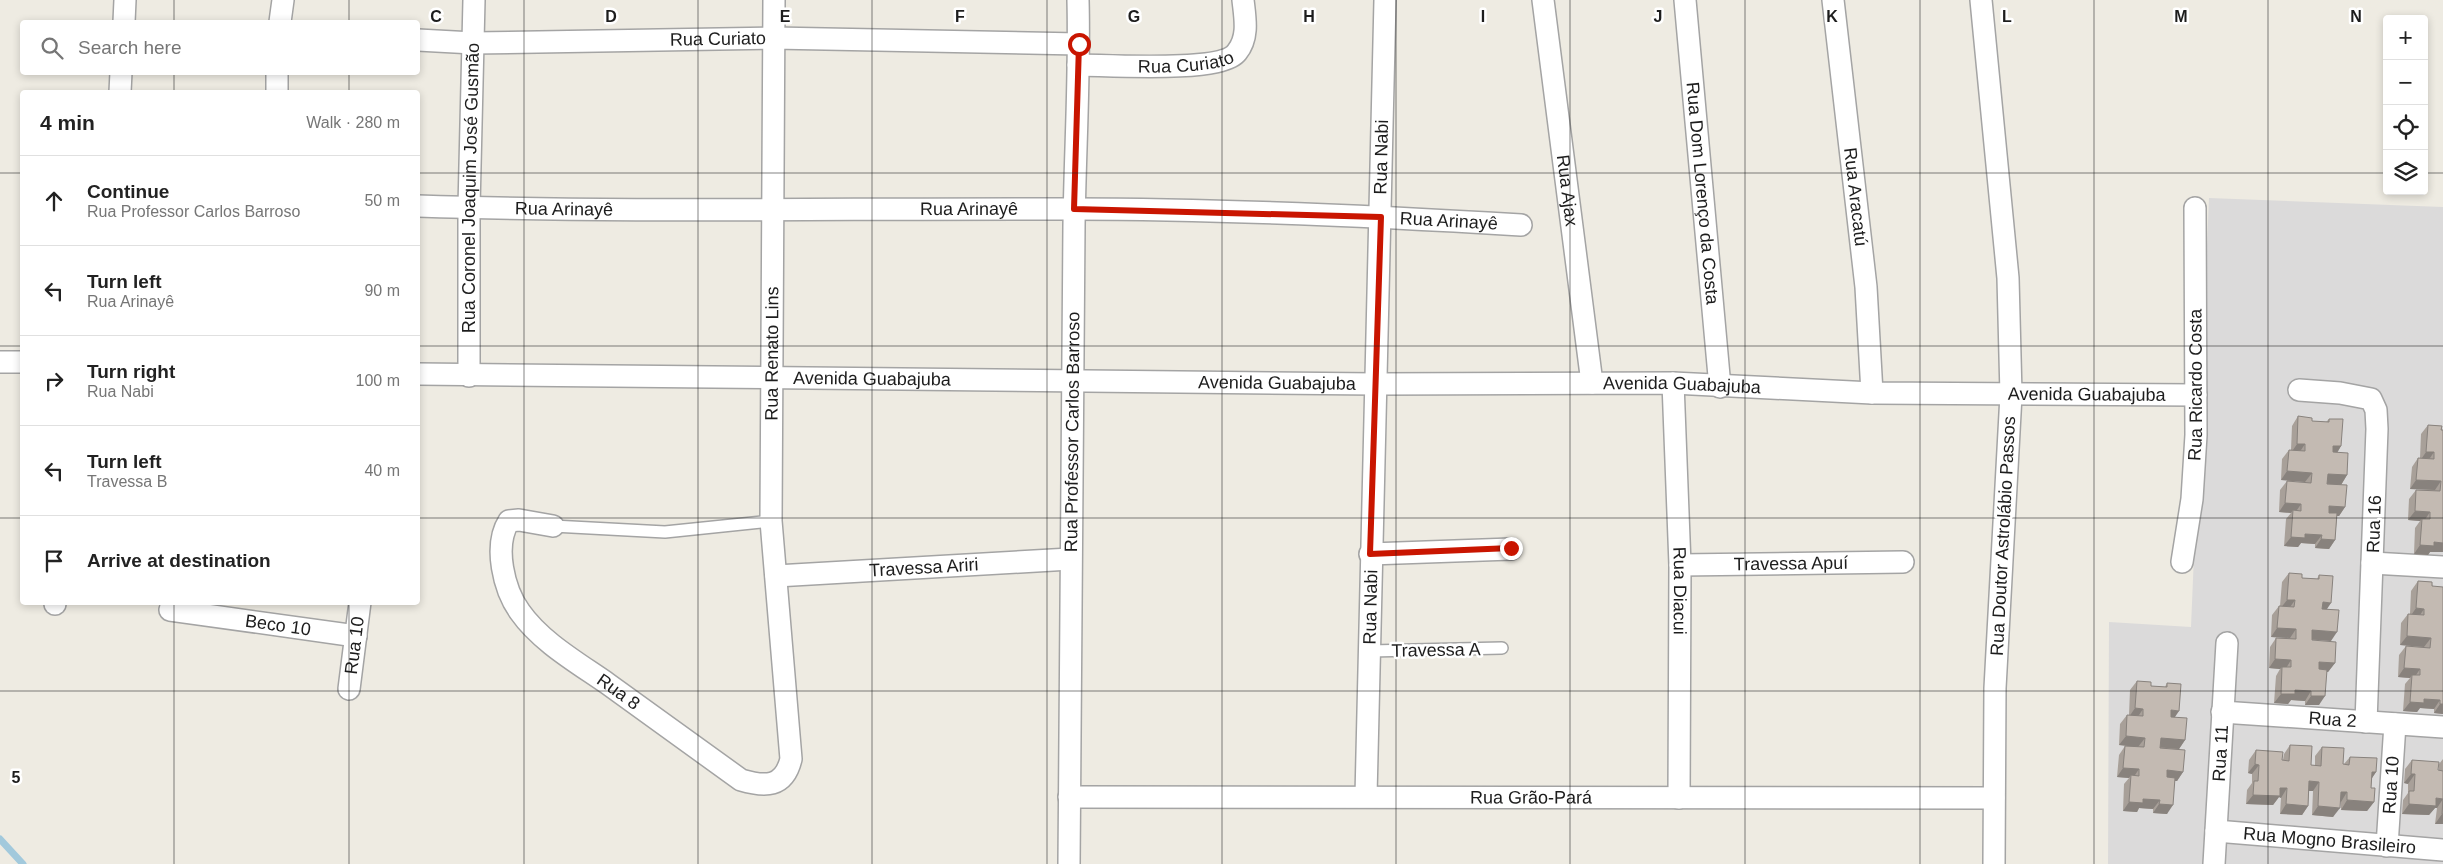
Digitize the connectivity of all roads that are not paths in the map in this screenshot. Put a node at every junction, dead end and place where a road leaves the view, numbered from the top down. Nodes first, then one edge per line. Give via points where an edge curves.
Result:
1 (125, 0) edge
2 (283, 0) edge
3 (474, 0) edge
4 (774, 0) edge
5 (1078, 0) edge
6 (1385, 0) edge
7 (1543, 0) edge
8 (1685, 0) edge
9 (1833, 0) edge
10 (1981, 0) edge
11 (1243, 1) edge
12 (124, 20) edge
13 (280, 20) edge
14 (774, 38) junction
15 (420, 40) edge
16 (473, 43) junction
17 (1079, 44) junction
18 (1078, 65) junction
19 (121, 75) edge
20 (278, 75) edge
21 (120, 90) edge
22 (277, 90) edge
23 (420, 206) edge
24 (469, 207) junction
25 (2195, 208) dead end
26 (1074, 209) junction
27 (772, 211) junction
28 (1381, 217) junction
29 (1522, 225) dead end
30 (0, 362) edge
31 (20, 362) edge
32 (420, 374) edge
33 (469, 376) junction
34 (772, 378) junction
35 (1073, 380) junction
36 (1592, 383) junction
37 (1673, 383) junction
38 (1376, 384) junction
39 (1720, 387) junction
40 (2299, 390) dead end
41 (1872, 393) junction
42 (2011, 394) junction
43 (2196, 395) junction
44 (771, 522) junction
45 (553, 526) joint
46 (1511, 548) dead end
47 (1370, 554) junction
48 (1070, 559) junction
49 (1903, 562) dead end
50 (2182, 562) dead end
51 (2372, 563) junction
52 (1680, 565) junction
53 (2443, 567) edge
54 (776, 576) junction
55 (360, 605) edge
56 (170, 610) dead end
57 (356, 636) junction
58 (2227, 643) dead end
59 (1502, 648) dead end
60 (1370, 651) junction
61 (350, 689) dead end
62 (785, 708) joint
63 (2222, 712) junction
64 (2366, 722) junction
65 (2395, 724) junction
66 (2443, 727) edge
67 (1366, 796) junction
68 (1069, 797) junction
69 (1679, 798) junction
70 (1994, 798) junction
71 (2216, 831) junction
72 (2387, 846) junction
73 (2443, 850) edge
74 (1069, 864) edge
75 (1994, 864) edge
76 (2214, 864) edge

1 - 12 street
2 - 13 street
3 - 16 street, Rua Coronel Joaquim José Gusmão
4 - 14 street, Rua Renato Lins
5 - 17 street, Rua Professor Carlos Barroso
6 - 28 street, Rua Nabi
7 - 36 street, Rua Ajax
8 - 39 street, Rua Dom Lorenço da Costa
9 - 41 street, Rua Aracatú via 1866,287
10 - 42 street, Rua Doutor Astrolábio Passos via 2008,278
11 - 18 street, Rua Curiato via 1244,40 1237,54 1225,61 1202,65
14 - 16 street, Rua Curiato
14 - 17 street, Rua Curiato
14 - 27 street, Rua Renato Lins
15 - 16 street, Rua Curiato
16 - 24 street, Rua Coronel Joaquim José Gusmão
17 - 18 street, Rua Professor Carlos Barroso
18 - 26 street, Rua Professor Carlos Barroso
19 - 21 street
20 - 22 street
23 - 24 street, Rua Arinayê
24 - 27 street, Rua Arinayê
24 - 33 street, Rua Coronel Joaquim José Gusmão
25 - 43 street, Rua Ricardo Costa
26 - 27 street, Rua Arinayê
26 - 28 street, Rua Arinayê
26 - 35 street, Rua Professor Carlos Barroso
27 - 34 street, Rua Renato Lins
28 - 29 street, Rua Arinayê
28 - 38 street, Rua Nabi
30 - 31 street
32 - 33 street, Avenida Guabajuba
33 - 34 street, Avenida Guabajuba
34 - 35 street, Avenida Guabajuba
34 - 44 street, Rua Renato Lins
35 - 38 street, Avenida Guabajuba
35 - 48 street, Rua Professor Carlos Barroso
36 - 37 street, Avenida Guabajuba
36 - 38 street, Avenida Guabajuba
37 - 39 street, Avenida Guabajuba
37 - 52 street, Rua Diacui
38 - 47 street, Rua Nabi
39 - 41 street, Avenida Guabajuba
40 - 51 street, Rua 16 via 2359,396 2374,403 2377,429
41 - 42 street, Avenida Guabajuba
42 - 43 street, Avenida Guabajuba
42 - 70 street, Rua Doutor Astrolábio Passos via 1996,678
43 - 50 street, Rua Ricardo Costa via 2193,490
44 - 45 lane via 665,532
44 - 54 street, Rua Renato Lins
45 - 62 street, Rua 8 via 519,520 509,522 502,537 508,592 520,612 553,645 741,780 758,785 774,783 788,768 790,734
46 - 47 street
47 - 60 street, Rua Nabi
48 - 54 street, Travessa Ariri
48 - 68 street, Rua Professor Carlos Barroso
49 - 52 street, Travessa Apuí
51 - 53 street
51 - 64 street, Rua 16
52 - 69 street, Rua Diacui
54 - 62 street, Rua Renato Lins
55 - 57 street, Rua 10
56 - 57 street, Beco 10
57 - 61 street, Rua 10
58 - 63 street, Rua 11
59 - 60 lane, Travessa A
60 - 67 street, Rua Nabi
63 - 64 street, Rua 2
63 - 71 street, Rua 11
64 - 65 street, Rua 2
65 - 66 street, Rua 2
65 - 72 street, Rua 10
67 - 68 street, Rua Grão-Pará
67 - 69 street, Rua Grão-Pará
68 - 74 street, Rua Professor Carlos Barroso
69 - 70 street, Rua Grão-Pará
70 - 75 street, Rua Doutor Astrolábio Passos
71 - 72 street, Rua Mogno Brasileiro
71 - 76 street, Rua 11
72 - 73 street, Rua Mogno Brasileiro

